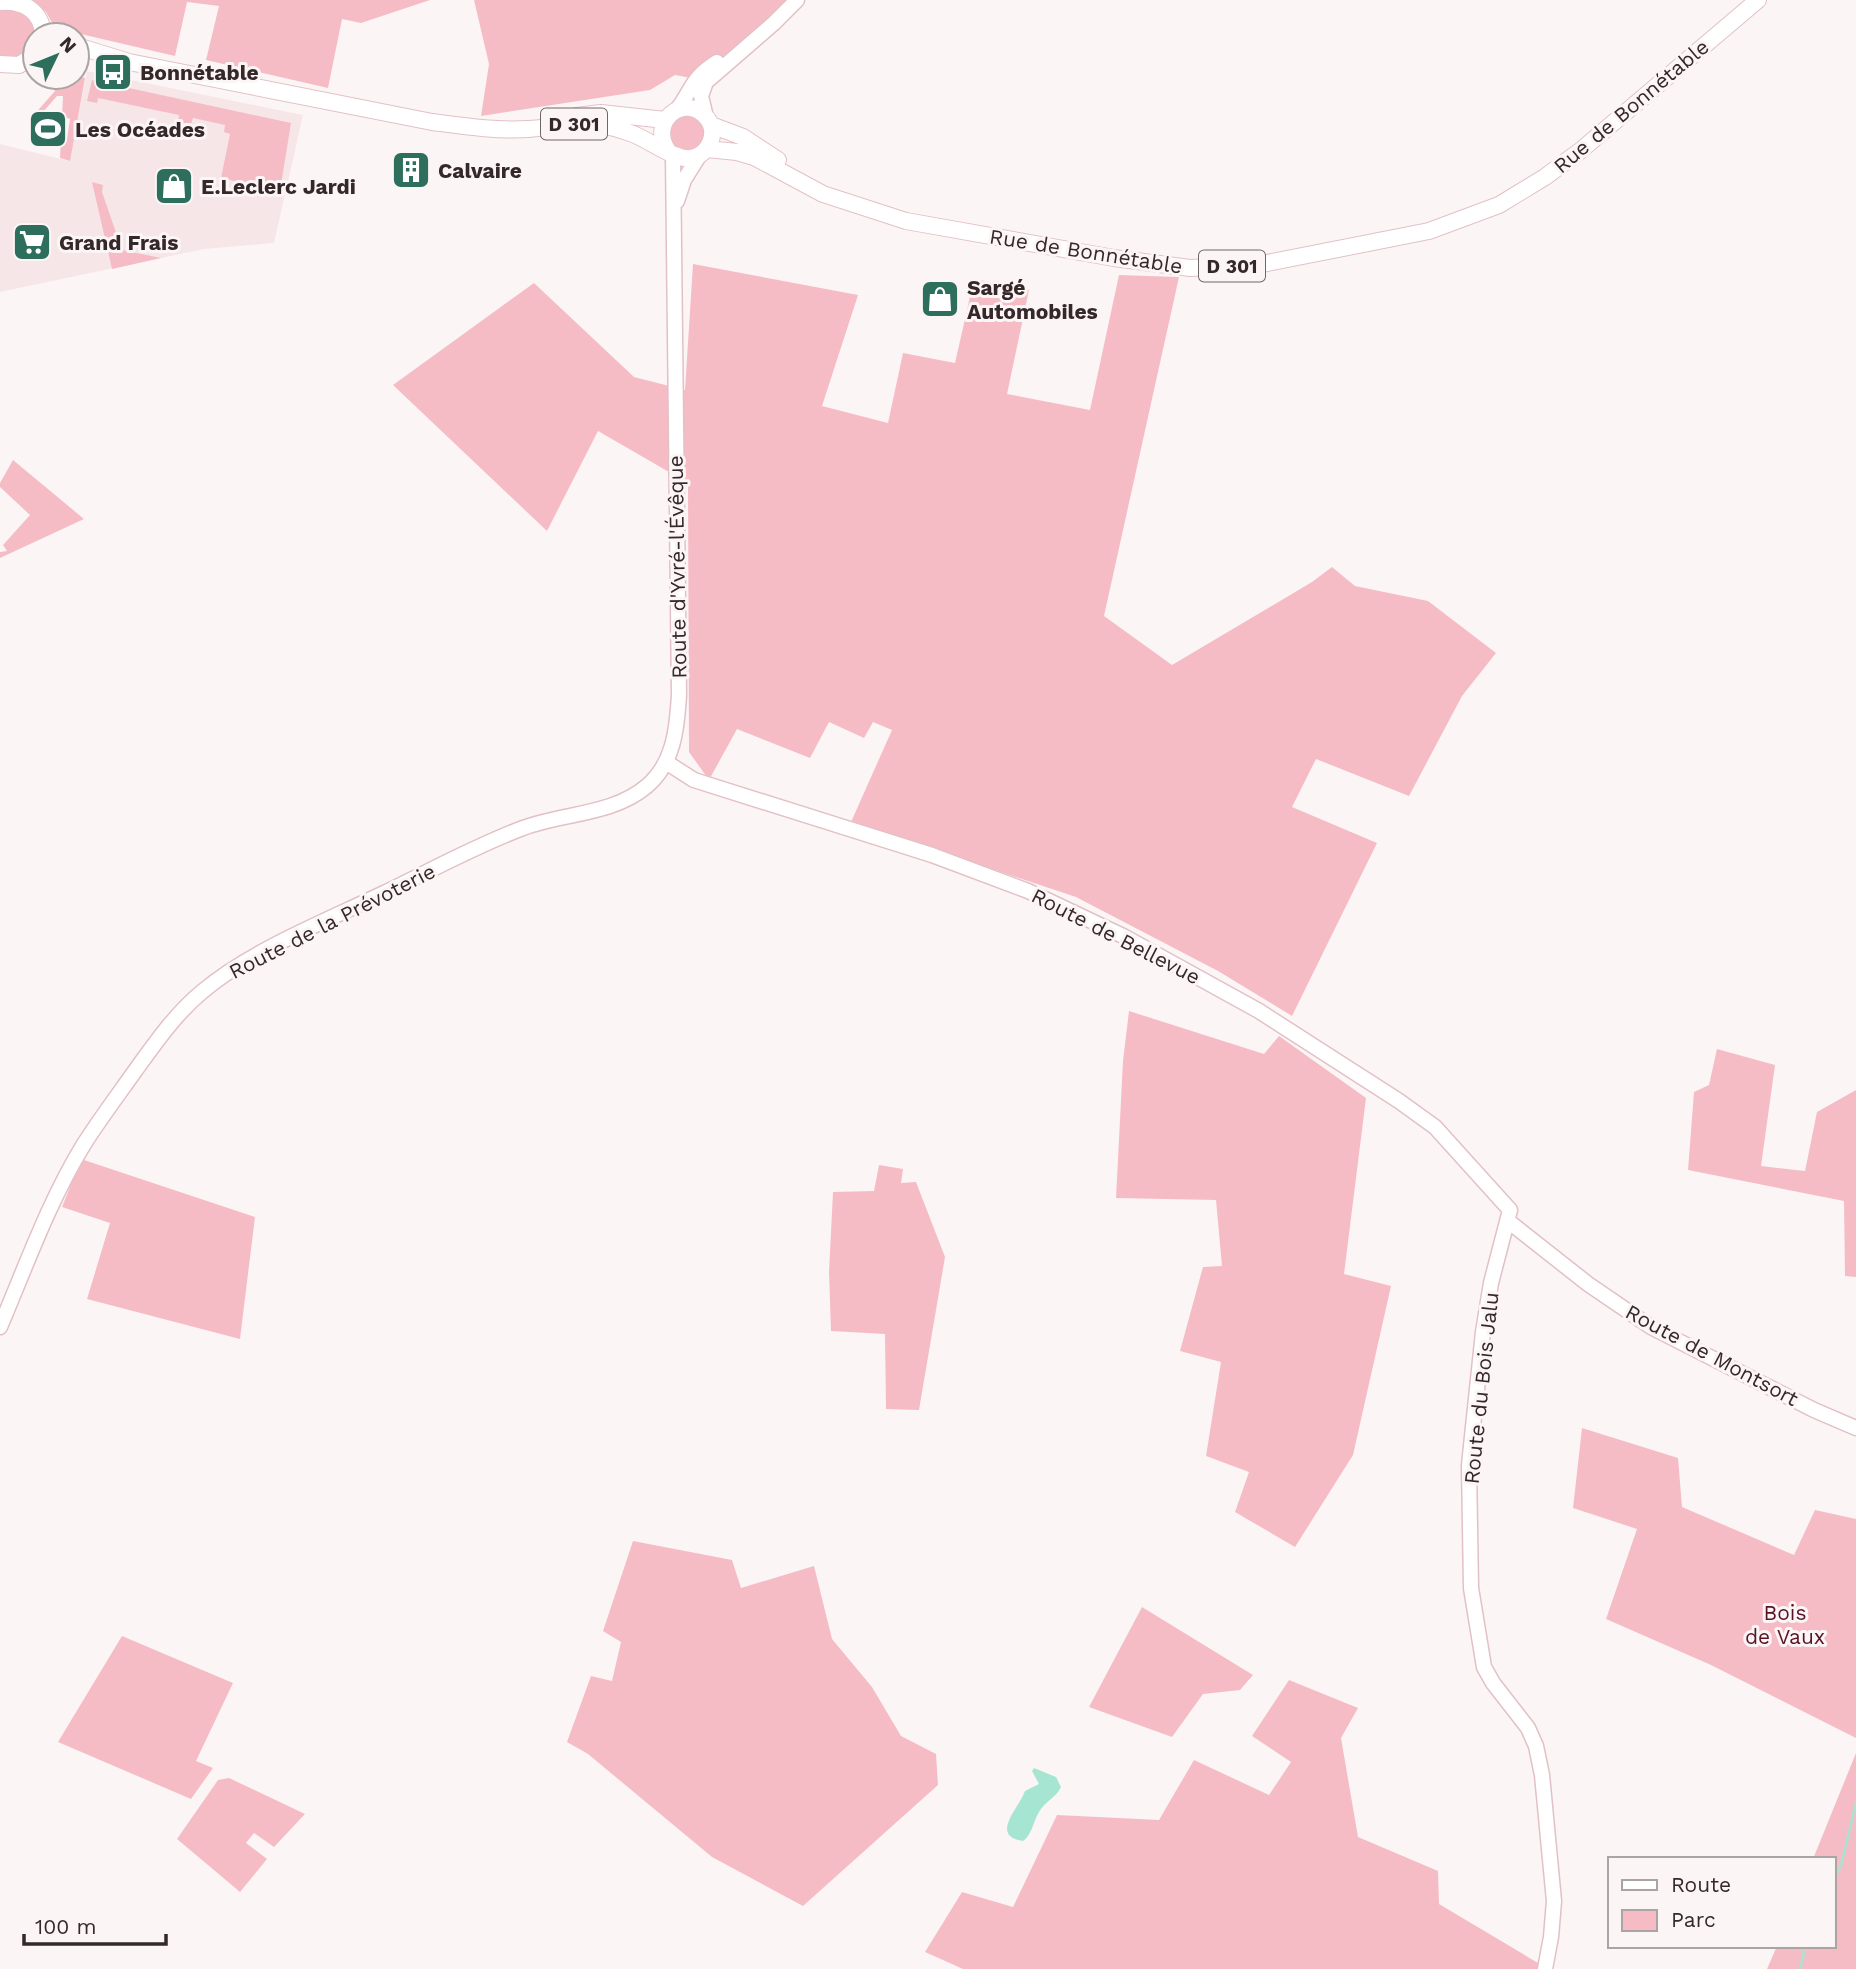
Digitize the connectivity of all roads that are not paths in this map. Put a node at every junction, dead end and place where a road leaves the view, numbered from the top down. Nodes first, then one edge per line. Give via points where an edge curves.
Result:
1 (797, 0) edge
2 (1758, 0) edge
3 (0, 2) edge
4 (41, 21) edge
5 (748, 44) junction
6 (91, 51) edge
7 (91, 55) edge
8 (104, 56) junction
9 (0, 64) edge
10 (21, 64) edge
11 (670, 115) junction
12 (708, 121) junction
13 (475, 127) junction
14 (671, 153) junction
15 (703, 153) junction
16 (843, 199) junction
17 (675, 206) junction
18 (666, 762) junction
19 (1509, 1215) junction
20 (0, 1326) edge
21 (1856, 1428) edge
22 (1545, 1969) edge

1 - 5 street
2 - 16 main road, Rue de Bonnétable / D 301 via 1545,177 1499,205 1429,231 1257,265 1190,268 906,221
3 - 4 main road via 25,4
5 - 11 street via 701,72
5 - 12 street via 706,82 701,96
6 - 8 main road, D 301
7 - 8 main road, D 301
8 - 13 main road, D 301 via 314,100
9 - 10 main road
11 - 12 main road via 695,109
11 - 13 main road, D 301 via 601,113
11 - 14 main road via 661,132
12 - 15 main road via 712,133
12 - 16 main road, D 301 via 743,137
13 - 14 main road, D 301 via 525,130 600,125 632,133
14 - 15 main road via 686,159
14 - 17 street, Route d'Yvré-l'Évêque
15 - 16 main road, D 301 via 737,152 754,157 823,194
15 - 17 street via 684,180
17 - 18 street, Route d'Yvré-l'Évêque via 679,695 675,736
18 - 19 street, Route de Bellevue via 694,780 932,855 1028,891 1123,936 1259,1011 1399,1101 1434,1127
18 - 20 street, Route de la Prévoterie via 634,796 526,827 483,845 256,956 203,990 159,1038 83,1145
19 - 21 street, Route de Montsort via 1588,1284 1651,1327
19 - 22 street, Route du Bois Jalu via 1489,1295 1469,1465 1471,1588 1484,1667 1528,1728 1542,1775 1554,1902

